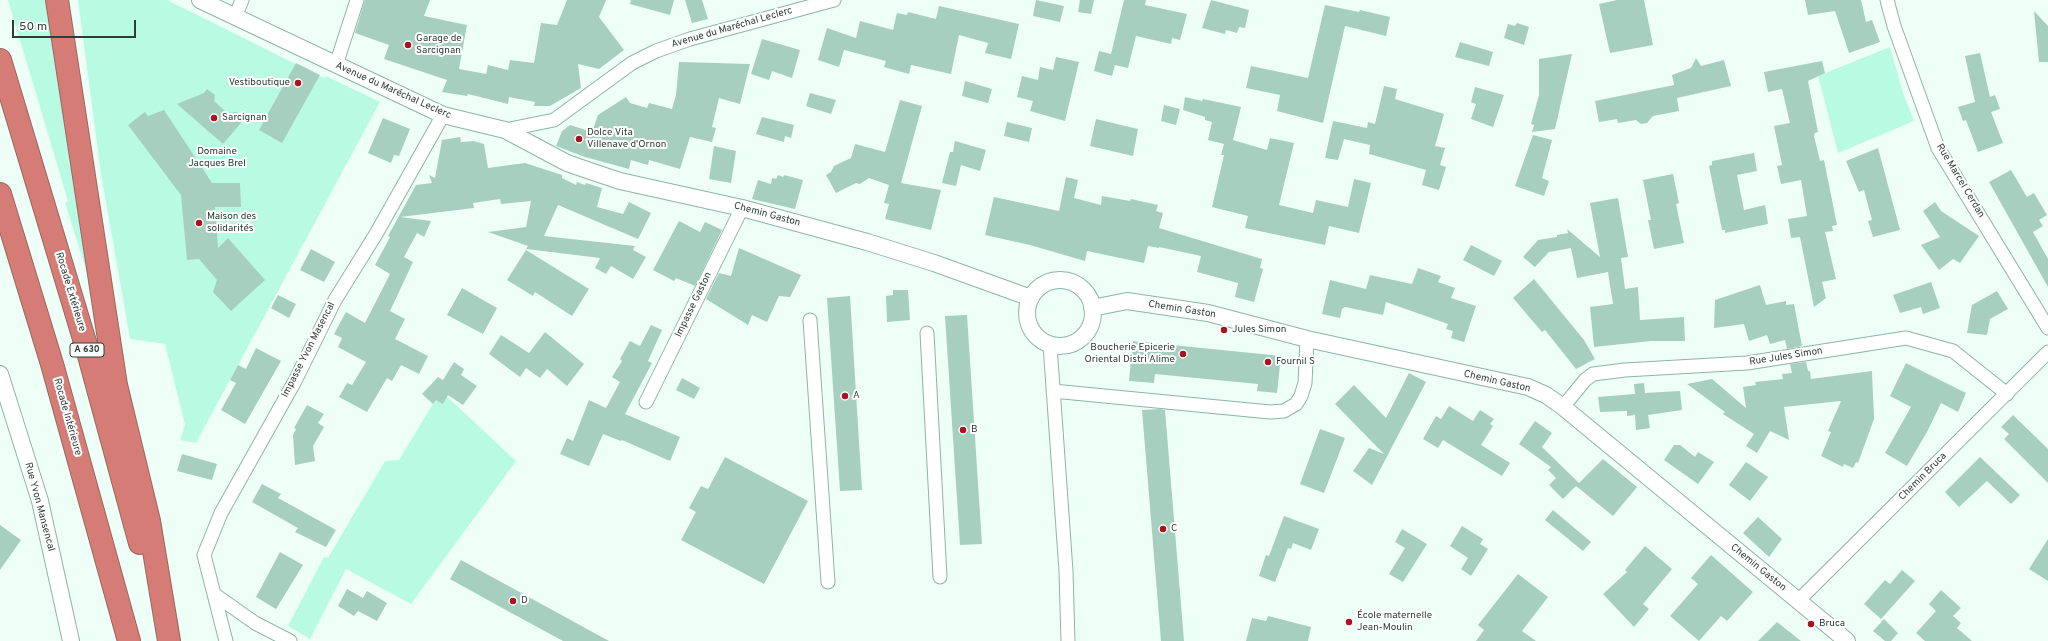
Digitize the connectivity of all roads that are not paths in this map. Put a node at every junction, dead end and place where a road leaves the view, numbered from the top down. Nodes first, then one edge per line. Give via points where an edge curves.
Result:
1 (57, 0) edge
2 (200, 0) edge
3 (242, 0) edge
4 (358, 0) edge
5 (834, 0) edge
6 (1887, 0) edge
7 (235, 17) junction
8 (0, 60) edge
9 (336, 65) junction
10 (443, 115) junction
11 (505, 130) junction
12 (0, 194) edge
13 (742, 208) junction
14 (1031, 298) junction
15 (1092, 308) junction
16 (810, 320) dead end
17 (2048, 328) edge
18 (928, 333) dead end
19 (1307, 339) junction
20 (1050, 345) junction
21 (2048, 352) edge
22 (0, 374) edge
23 (1053, 391) junction
24 (2007, 394) junction
25 (646, 402) dead end
26 (1563, 407) junction
27 (940, 577) dead end
28 (828, 582) dead end
29 (214, 594) junction
30 (1798, 601) junction
31 (71, 641) edge
32 (129, 641) edge
33 (166, 641) edge
34 (170, 641) edge
35 (226, 641) edge
36 (290, 641) edge
37 (1068, 641) edge
38 (1847, 641) edge

1 - 34 highway via 116,385 149,521
2 - 7 street, Avenue du Maréchal Leclerc
3 - 7 street
4 - 9 street
5 - 11 street, Avenue du Maréchal Leclerc via 690,39 656,51 632,63 554,120
6 - 17 street, Rue Marcel Cerdan via 1938,148
7 - 9 street, Avenue du Maréchal Leclerc
8 - 33 highway, Rocade Extérieure / A 630 via 88,352
9 - 10 street, Avenue du Maréchal Leclerc
10 - 11 street, Avenue du Maréchal Leclerc
10 - 29 street, Impasse Yvon Masencal via 376,234 335,300 295,381 221,513 204,555
11 - 13 street, Chemin Gaston via 567,163 620,181
12 - 32 highway, Rocade Intérieure via 52,364
13 - 14 street, Chemin Gaston via 934,263
13 - 25 street, Impasse Gaston
14 - 15 street via 1045,284 1065,281 1083,290
14 - 20 street via 1027,316 1030,326 1034,334
15 - 19 street, Chemin Gaston via 1127,301 1208,313
15 - 20 street via 1093,318 1085,335 1068,345
16 - 28 street
18 - 27 street
19 - 23 street via 1303,390 1296,404 1284,411 1270,412
19 - 26 street, Chemin Gaston via 1528,387
20 - 23 street
21 - 24 street, Chemin Bruca
22 - 31 street, Rue Yvon Mansencal via 40,501
23 - 37 street via 1066,571
24 - 26 street, Rue Jules Simon via 1953,351 1906,338 1747,363 1593,374
24 - 30 street, Chemin Bruca
26 - 30 street, Chemin Gaston
29 - 35 street, Impasse Yvon Masencal
29 - 36 street via 255,623
30 - 38 street, Chemin Gaston

